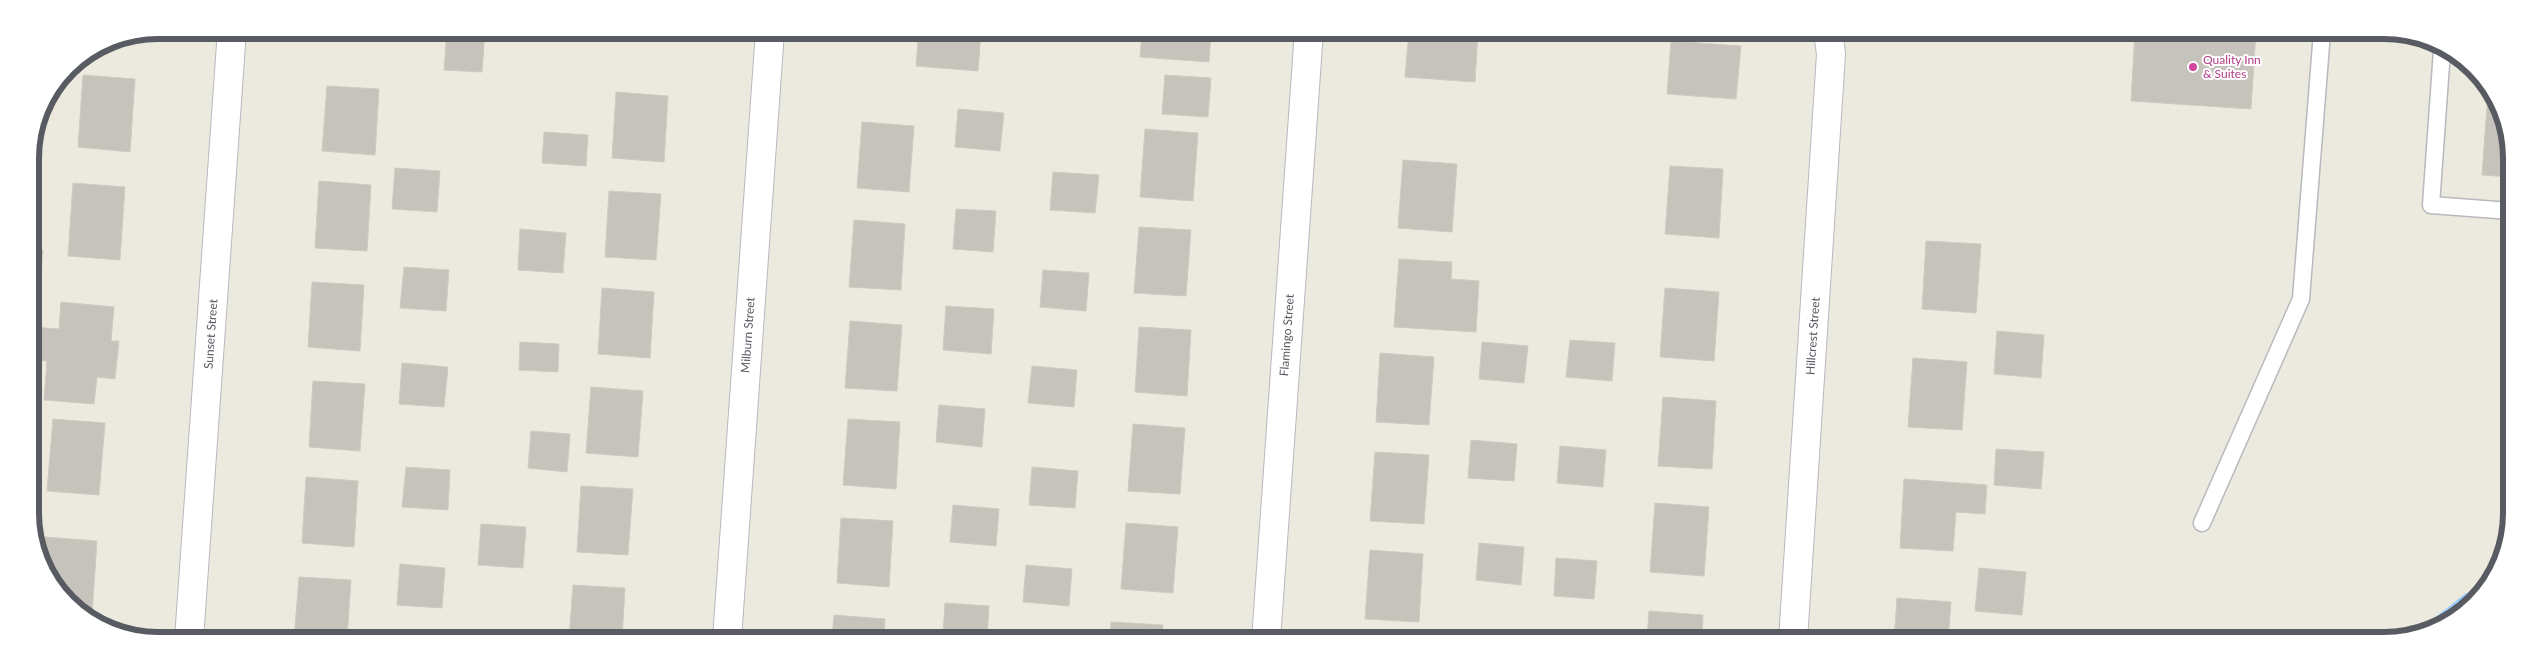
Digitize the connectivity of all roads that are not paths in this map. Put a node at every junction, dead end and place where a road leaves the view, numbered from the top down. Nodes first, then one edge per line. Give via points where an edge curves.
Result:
1 (231, 39) edge
2 (769, 39) edge
3 (1308, 39) edge
4 (1829, 39) edge
5 (2321, 39) edge
6 (2442, 54) edge
7 (2503, 210) edge
8 (2202, 523) dead end
9 (189, 632) edge
10 (727, 632) edge
11 (1267, 632) edge
12 (1794, 632) edge

1 - 9 street, Sunset Street
2 - 10 street, Milburn Street
3 - 11 street, Flamingo Street
4 - 12 street, Hillcrest Street via 1831,54
5 - 8 lane via 2301,299
6 - 7 lane via 2431,204

